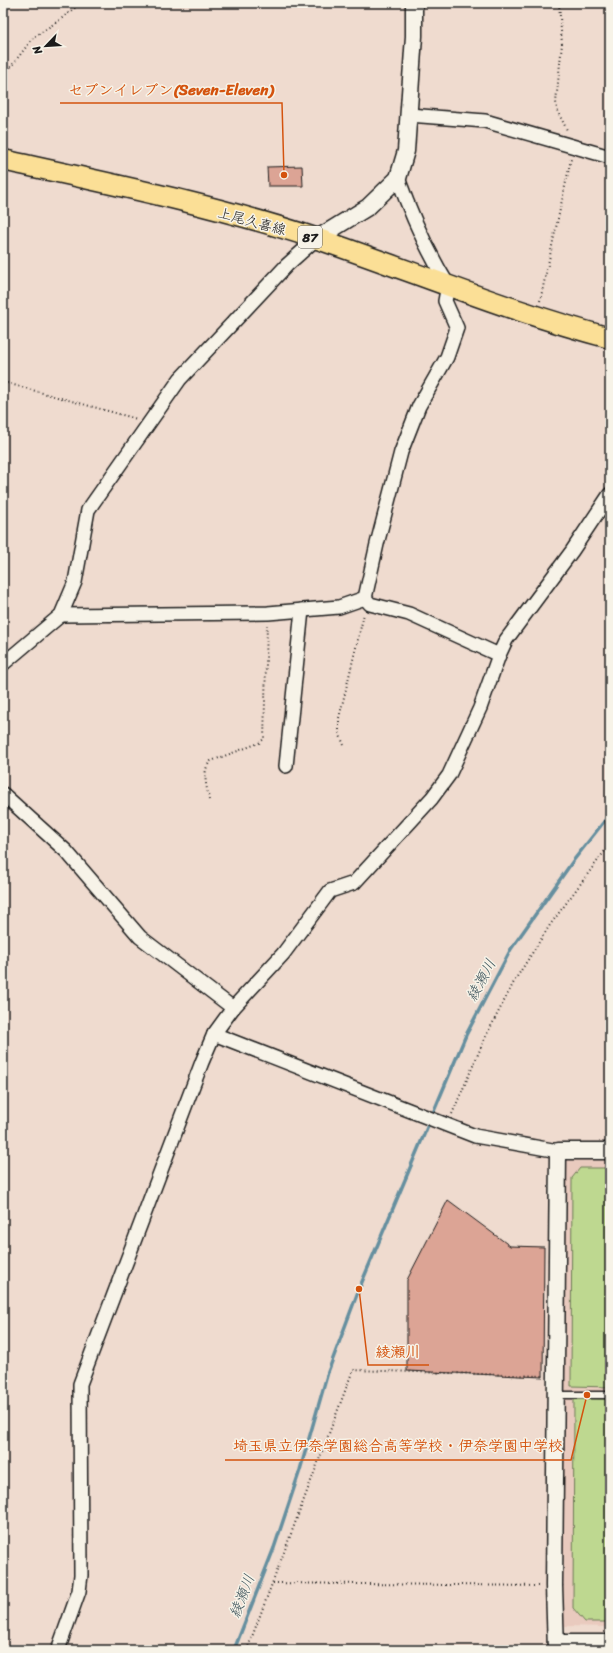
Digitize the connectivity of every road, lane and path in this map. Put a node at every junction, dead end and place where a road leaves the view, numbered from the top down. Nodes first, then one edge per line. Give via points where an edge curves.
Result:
1 (81, 3) edge
2 (414, 3) edge
3 (559, 3) edge
4 (3, 77) edge
5 (409, 115) junction
6 (574, 146) junction
7 (610, 156) edge
8 (3, 160) edge
9 (398, 178) junction
10 (316, 239) junction
11 (448, 285) junction
12 (536, 316) junction
13 (610, 338) edge
14 (3, 382) edge
15 (148, 422) junction
16 (610, 494) edge
17 (367, 601) junction
18 (302, 610) junction
19 (268, 612) junction
20 (61, 615) junction
21 (499, 655) junction
22 (3, 664) edge
23 (344, 745) dead end
24 (286, 766) dead end
25 (3, 794) edge
26 (209, 800) dead end
27 (610, 844) edge
28 (233, 1008) junction
29 (214, 1034) junction
30 (448, 1125) junction
31 (610, 1150) edge
32 (558, 1151) junction
33 (556, 1376) junction
34 (556, 1395) junction
35 (610, 1395) edge
36 (273, 1583) junction
37 (554, 1586) junction
38 (610, 1643) edge
39 (556, 1646) edge
40 (58, 1650) edge
41 (247, 1650) edge

1 - 4 path via 33,38
2 - 5 street
3 - 6 path via 562,44 556,102 557,110
5 - 6 street via 485,121
5 - 9 street via 406,151
6 - 7 street
6 - 12 path
8 - 10 main road, 上尾久喜線 / 87 via 127,188
9 - 10 street via 368,207
9 - 11 street via 406,202
10 - 11 main road, 上尾久喜線 / 87
10 - 15 street via 287,265 180,379
11 - 12 main road, 上尾久喜線 / 87
11 - 17 street via 445,300 457,328 447,357 419,406 401,452 377,544
12 - 13 main road, 上尾久喜線 / 87
14 - 15 path
15 - 20 street via 88,510 75,582
16 - 21 street via 572,551 506,640
17 - 18 street via 339,607
17 - 21 street via 409,614
17 - 23 path via 339,718 339,733
18 - 19 street
18 - 24 street
19 - 20 street
19 - 26 path via 264,739 207,765 205,774
20 - 22 street
21 - 28 street via 480,708 449,775 432,798 354,883 330,891 283,954
25 - 28 street via 66,851 140,937
27 - 30 path via 550,925 515,980 486,1036
28 - 29 street
29 - 30 street
29 - 40 street via 80,1384 81,1575 79,1591
30 - 32 street via 475,1136
31 - 32 street
32 - 33 street
33 - 34 street
33 - 36 path via 353,1370
34 - 35 lane
34 - 37 street
36 - 37 path
36 - 41 path
37 - 39 street
38 - 39 street

